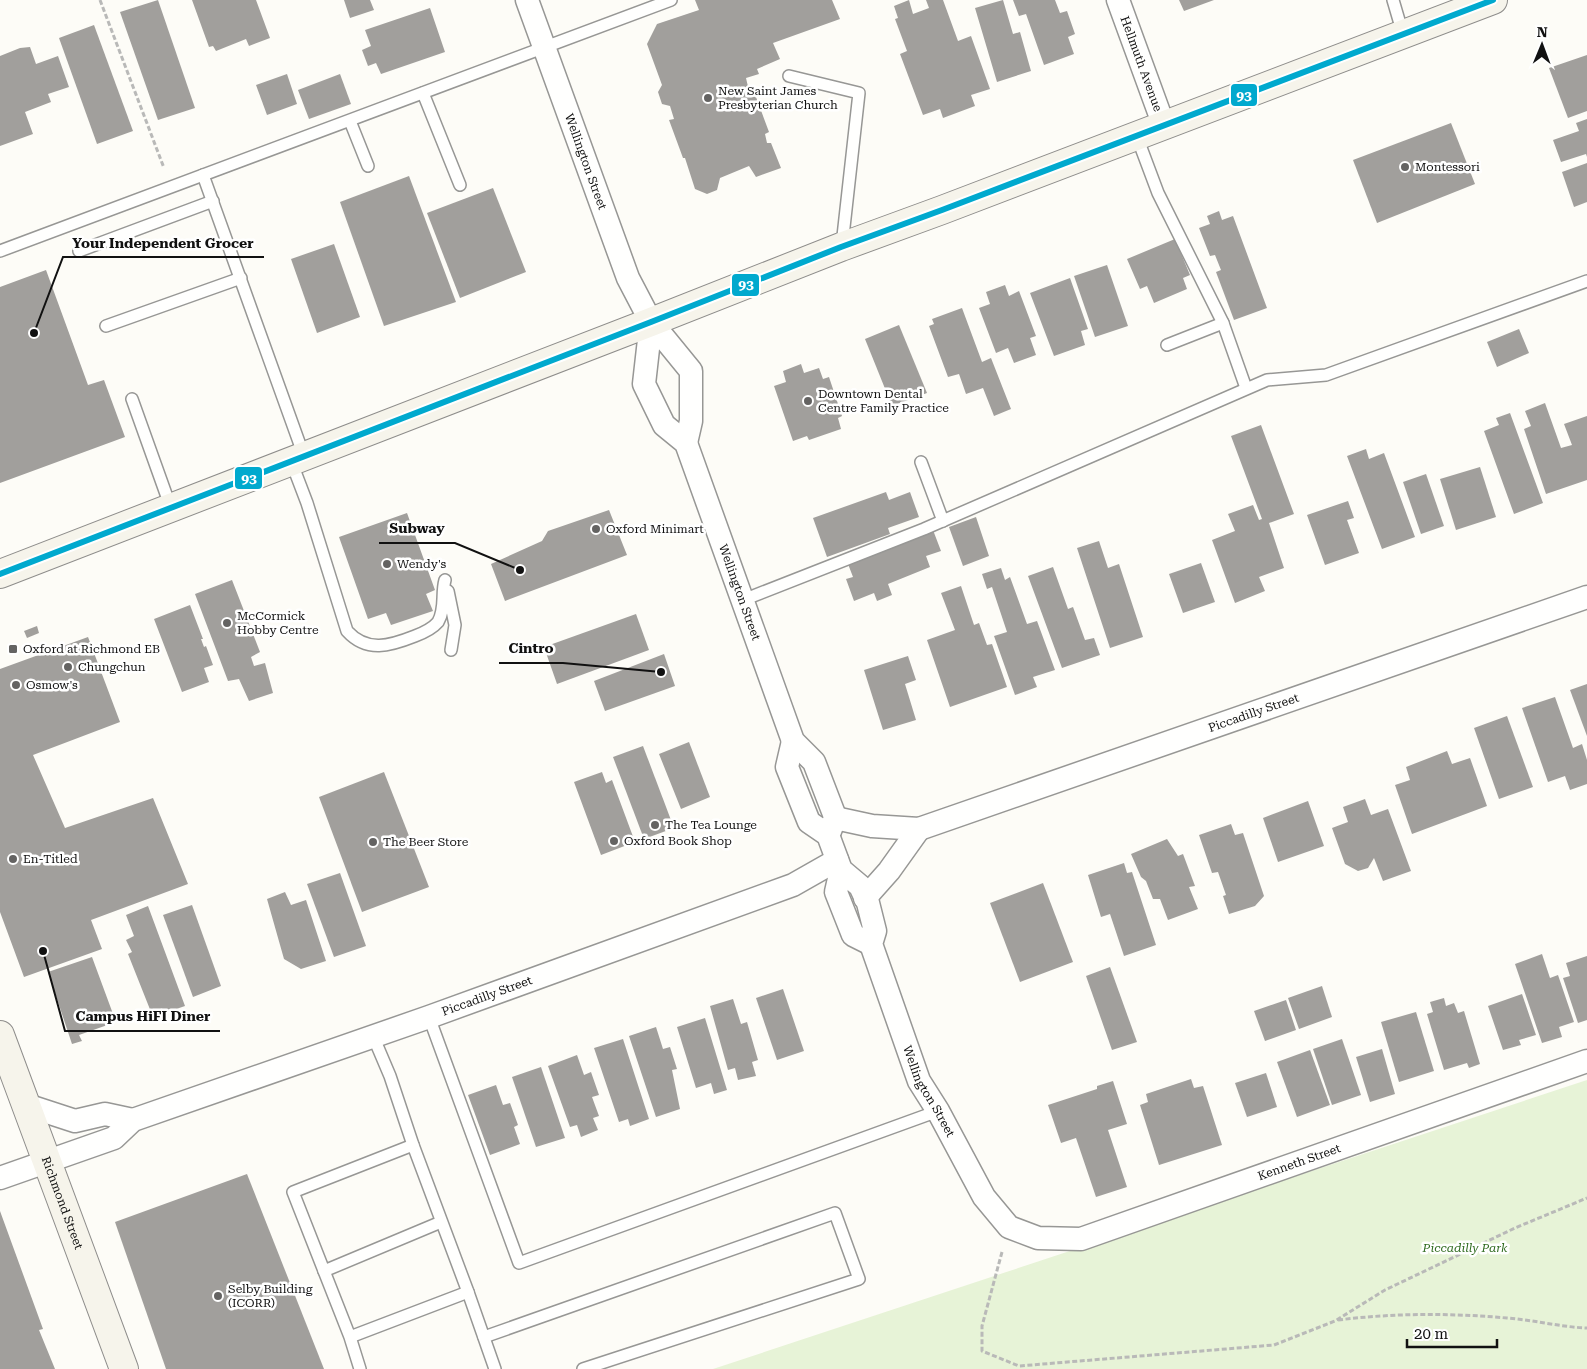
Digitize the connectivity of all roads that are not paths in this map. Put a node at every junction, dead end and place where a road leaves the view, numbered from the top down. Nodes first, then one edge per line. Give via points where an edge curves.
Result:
1 (527, 0) edge
2 (671, 0) edge
3 (1118, 0) edge
4 (1393, 0) edge
5 (1493, 0) edge
6 (1404, 35) junction
7 (545, 47) junction
8 (789, 76) dead end
9 (423, 93) junction
10 (350, 121) junction
11 (1164, 126) junction
12 (1137, 136) junction
13 (368, 166) dead end
14 (203, 175) junction
15 (460, 185) dead end
16 (213, 201) junction
17 (841, 246) junction
18 (0, 251) edge
19 (79, 251) dead end
20 (240, 278) junction
21 (1587, 281) edge
22 (651, 322) junction
23 (1223, 323) junction
24 (106, 326) dead end
25 (1167, 345) dead end
26 (1246, 388) junction
27 (132, 399) dead end
28 (686, 443) junction
29 (298, 459) junction
30 (921, 462) dead end
31 (171, 508) junction
32 (943, 521) junction
33 (0, 574) edge
34 (1587, 597) edge
35 (743, 600) junction
36 (451, 650) dead end
37 (832, 826) junction
38 (919, 829) junction
39 (839, 865) junction
40 (866, 898) junction
41 (870, 944) junction
42 (429, 1017) junction
43 (0, 1035) edge
44 (373, 1036) junction
45 (1587, 1061) edge
46 (26, 1105) junction
47 (938, 1111) junction
48 (133, 1120) junction
49 (413, 1145) junction
50 (47, 1162) junction
51 (0, 1178) edge
52 (441, 1222) junction
53 (1009, 1227) joint
54 (324, 1271) junction
55 (468, 1292) junction
56 (350, 1337) junction
57 (484, 1337) junction
58 (124, 1369) edge
59 (360, 1369) edge
60 (495, 1369) edge
61 (583, 1369) edge

1 - 7 street, Wellington Street
2 - 7 lane
3 - 11 street, Hellmuth Avenue
4 - 6 lane
5 - 6 main road
6 - 11 main road
7 - 9 lane
7 - 22 street, Wellington Street via 628,278
8 - 17 lane via 859,93
9 - 10 lane
9 - 15 lane
10 - 13 lane
10 - 14 lane
11 - 12 main road
12 - 17 main road
12 - 23 lane via 1158,193
14 - 16 lane
14 - 18 lane
16 - 19 lane
16 - 20 lane
17 - 22 main road
20 - 24 lane
20 - 29 lane via 266,349
21 - 26 lane via 1326,375 1267,380
22 - 28 street, Wellington Street via 691,371
22 - 28 street via 644,384 664,425
22 - 29 main road
23 - 25 lane
23 - 26 lane
26 - 32 lane
27 - 31 lane
28 - 35 street, Wellington Street
29 - 31 main road
29 - 36 lane via 307,503 347,631 366,645 384,646 427,631 441,615 445,580 455,626
30 - 32 lane
31 - 33 main road
32 - 35 lane
34 - 38 street, Piccadilly Street
35 - 37 street, Wellington Street via 793,740 787,767 809,822
37 - 38 street, Piccadilly Street
37 - 39 street, Wellington Street
38 - 40 street
39 - 40 street, Wellington Street via 860,886
39 - 41 street via 836,892 843,911 853,935
39 - 42 street, Piccadilly Street
40 - 41 street, Wellington Street via 875,931
41 - 47 street, Wellington Street via 919,1081
42 - 44 street, Piccadilly Street
42 - 47 lane via 519,1263
43 - 46 main road, Richmond Street
44 - 48 street, Piccadilly Street
44 - 49 lane
45 - 53 street, Kenneth Street via 1081,1239 1038,1238
46 - 48 street via 75,1121 105,1114
46 - 50 main road, Richmond Street
47 - 53 street, Wellington Street via 984,1197
48 - 50 street, Piccadilly Street via 114,1138
49 - 52 lane
49 - 54 lane via 293,1192
50 - 51 street, Piccadilly Street
50 - 58 main road, Richmond Street
52 - 54 lane
52 - 55 lane
54 - 56 lane
55 - 56 lane
55 - 57 lane
56 - 59 lane
57 - 60 lane
57 - 61 lane via 835,1213 859,1279

